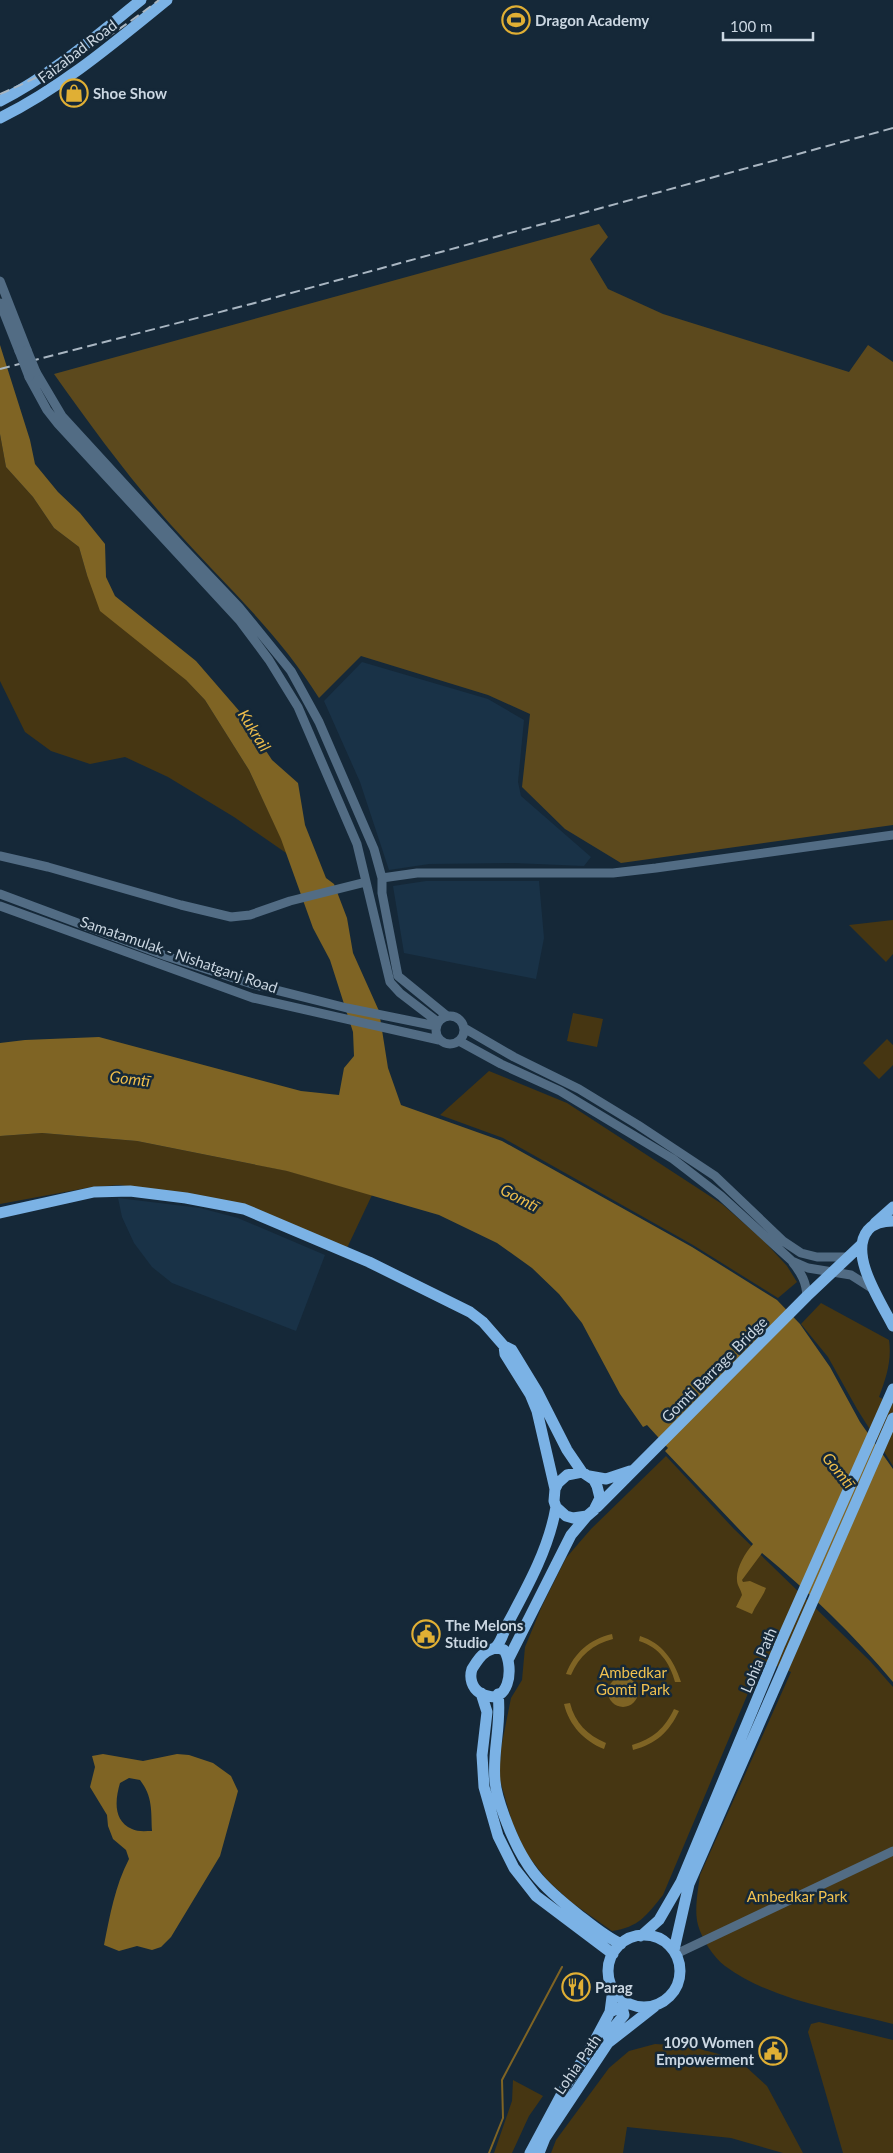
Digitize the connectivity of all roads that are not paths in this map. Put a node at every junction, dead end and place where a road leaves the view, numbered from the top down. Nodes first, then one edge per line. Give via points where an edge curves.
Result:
1 (141, 0) edge
2 (167, 0) edge
3 (0, 101) edge
4 (0, 118) edge
5 (0, 281) edge
6 (0, 303) edge
7 (219, 592) junction
8 (893, 835) edge
9 (374, 852) junction
10 (360, 855) junction
11 (0, 856) edge
12 (382, 878) junction
13 (364, 883) junction
14 (0, 894) edge
15 (383, 903) junction
16 (373, 905) junction
17 (0, 906) edge
18 (447, 1016) junction
19 (437, 1024) junction
20 (464, 1028) junction
21 (439, 1040) junction
22 (459, 1041) junction
23 (893, 1207) edge
24 (0, 1213) edge
25 (893, 1221) edge
26 (870, 1228) junction
27 (861, 1246) junction
28 (849, 1257) junction
29 (792, 1261) junction
30 (834, 1272) junction
31 (877, 1293) junction
32 (807, 1296) junction
33 (893, 1326) edge
34 (504, 1346) junction
35 (893, 1390) edge
36 (893, 1418) edge
37 (634, 1469) junction
38 (585, 1474) junction
39 (555, 1489) junction
40 (556, 1506) junction
41 (590, 1514) junction
42 (786, 1646) junction
43 (496, 1647) junction
44 (509, 1658) junction
45 (481, 1693) junction
46 (498, 1694) junction
47 (893, 1851) edge
48 (641, 1936) junction
49 (622, 1944) junction
50 (675, 1952) junction
51 (613, 1954) junction
52 (613, 1989) junction
53 (656, 2006) junction
54 (610, 2012) junction
55 (608, 2044) junction
56 (530, 2153) edge
57 (539, 2153) edge

1 - 3 main road, Faizabad Road via 23,89
2 - 4 main road, Faizabad Road via 33,102
5 - 7 street, bridge via 36,372 62,416
6 - 7 street, bridge via 29,377 46,410
7 - 9 street via 262,633 291,671 319,722
7 - 10 street via 269,660 298,707
8 - 12 street via 613,873 416,873
9 - 10 street
9 - 12 street
10 - 13 street
11 - 13 street via 231,917 250,915 290,901
12 - 15 street
13 - 16 street
14 - 19 street, Samatamulak - Nishatganj Road via 214,972 347,1008
15 - 16 street
15 - 18 street via 398,976
16 - 19 street via 390,982
17 - 21 street, Samatamulak - Nishatganj Road via 253,998
18 - 19 street
18 - 20 street via 458,1018
19 - 21 street
20 - 22 street via 464,1035
20 - 28 street via 579,1089 715,1176 783,1241 801,1253 817,1257
21 - 22 street via 449,1045
22 - 29 street via 560,1091 673,1159 721,1196
23 - 26 main road
24 - 34 main road via 94,1192 121,1191 244,1209 369,1262 453,1303 483,1322
25 - 26 main road via 880,1222
26 - 27 main road
27 - 28 main road, Gomti Barrage Bridge
27 - 31 main road via 864,1265
28 - 30 main road, Gomti Barrage Bridge
29 - 30 street via 808,1268
29 - 32 street via 802,1274
30 - 31 street via 851,1275
30 - 32 main road, Gomti Barrage Bridge
31 - 33 main road
32 - 37 main road, Gomti Barrage Bridge
34 - 38 main road via 512,1350 567,1450
34 - 39 main road via 505,1354 537,1411
35 - 42 main road, Lohia Path
36 - 42 main road, Lohia Path
37 - 38 main road via 606,1479
37 - 41 main road, Gomti Barrage Bridge
38 - 39 main road via 567,1475
38 - 41 main road via 600,1492
39 - 40 main road
40 - 41 main road via 566,1516 580,1518
40 - 43 main road via 546,1545 523,1598
41 - 44 main road, Gomti Barrage Bridge via 571,1535
42 - 48 main road, Lohia Path via 681,1882 659,1920
42 - 50 main road, Lohia Path via 689,1884
43 - 44 main road via 504,1650
43 - 45 main road via 484,1653 472,1671 473,1686
44 - 46 main road via 509,1680
45 - 46 main road via 488,1696
45 - 51 main road via 487,1712 482,1755 484,1787 498,1836 514,1868 536,1896
46 - 49 main road via 495,1783 514,1843 533,1874 549,1892 608,1938
47 - 50 street
48 - 49 main road
48 - 50 main road via 659,1939
49 - 51 main road
50 - 53 main road via 680,1967 679,1983 666,2000
51 - 52 main road via 609,1978
52 - 53 main road via 618,1997 636,2006
52 - 54 main road, Lohia Path
53 - 55 main road, Lohia Path
54 - 55 main road via 618,2008 624,2015 609,2033
54 - 56 main road, Lohia Path via 566,2084
55 - 57 main road, Lohia Path via 545,2138

